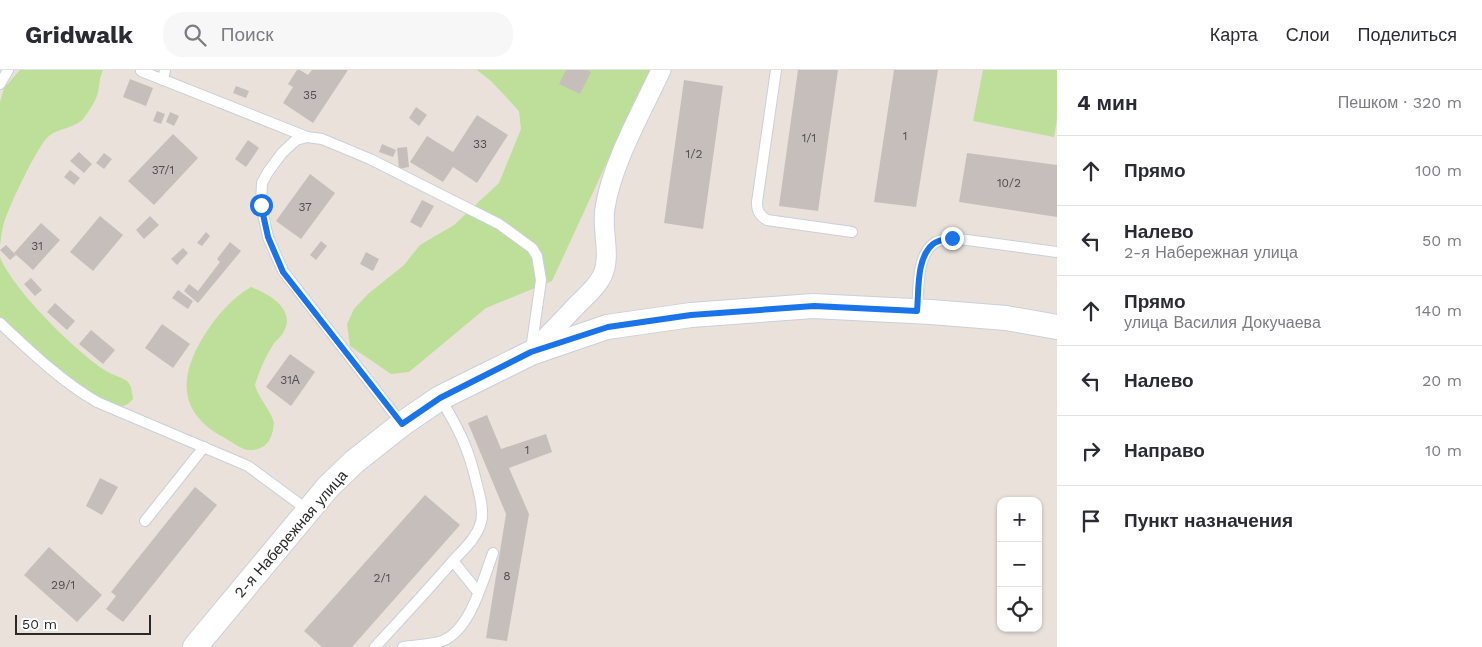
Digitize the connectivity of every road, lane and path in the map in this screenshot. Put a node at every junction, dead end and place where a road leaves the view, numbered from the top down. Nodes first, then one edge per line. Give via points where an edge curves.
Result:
1 (8, 70) edge
2 (661, 70) edge
3 (776, 70) edge
4 (141, 71) edge
5 (164, 75) edge
6 (0, 84) edge
7 (307, 137) junction
8 (852, 232) dead end
9 (1057, 252) edge
10 (917, 311) junction
11 (0, 323) edge
12 (1057, 327) edge
13 (531, 352) junction
14 (440, 398) junction
15 (402, 424) junction
16 (204, 447) junction
17 (309, 511) junction
18 (145, 521) dead end
19 (493, 553) dead end
20 (453, 561) junction
21 (478, 592) junction
22 (195, 647) edge
23 (375, 647) edge
24 (403, 647) edge

1 - 6 lane
2 - 13 street, 2-я Набережная улица via 611,185 605,208 606,254 602,276
3 - 8 lane via 757,209 767,220
4 - 5 lane
5 - 7 lane
7 - 13 lane via 327,140 370,159 499,224 532,248 537,256 541,280
7 - 15 lane via 296,140 282,153 262,183 261,205 268,237 283,272
9 - 10 lane via 952,238 934,243 927,251 921,271
10 - 12 street via 1006,318
10 - 13 street via 814,306 691,315 608,327
11 - 16 lane via 84,395
13 - 14 street, 2-я Набережная улица
14 - 15 street, 2-я Набережная улица
14 - 20 lane via 466,443 480,495 482,516 478,532
15 - 17 street, 2-я Набережная улица via 342,473
16 - 17 lane via 248,466
16 - 18 lane
17 - 22 street, 2-я Набережная улица
19 - 21 lane
20 - 21 lane
20 - 23 lane
21 - 24 lane via 458,631 431,644

